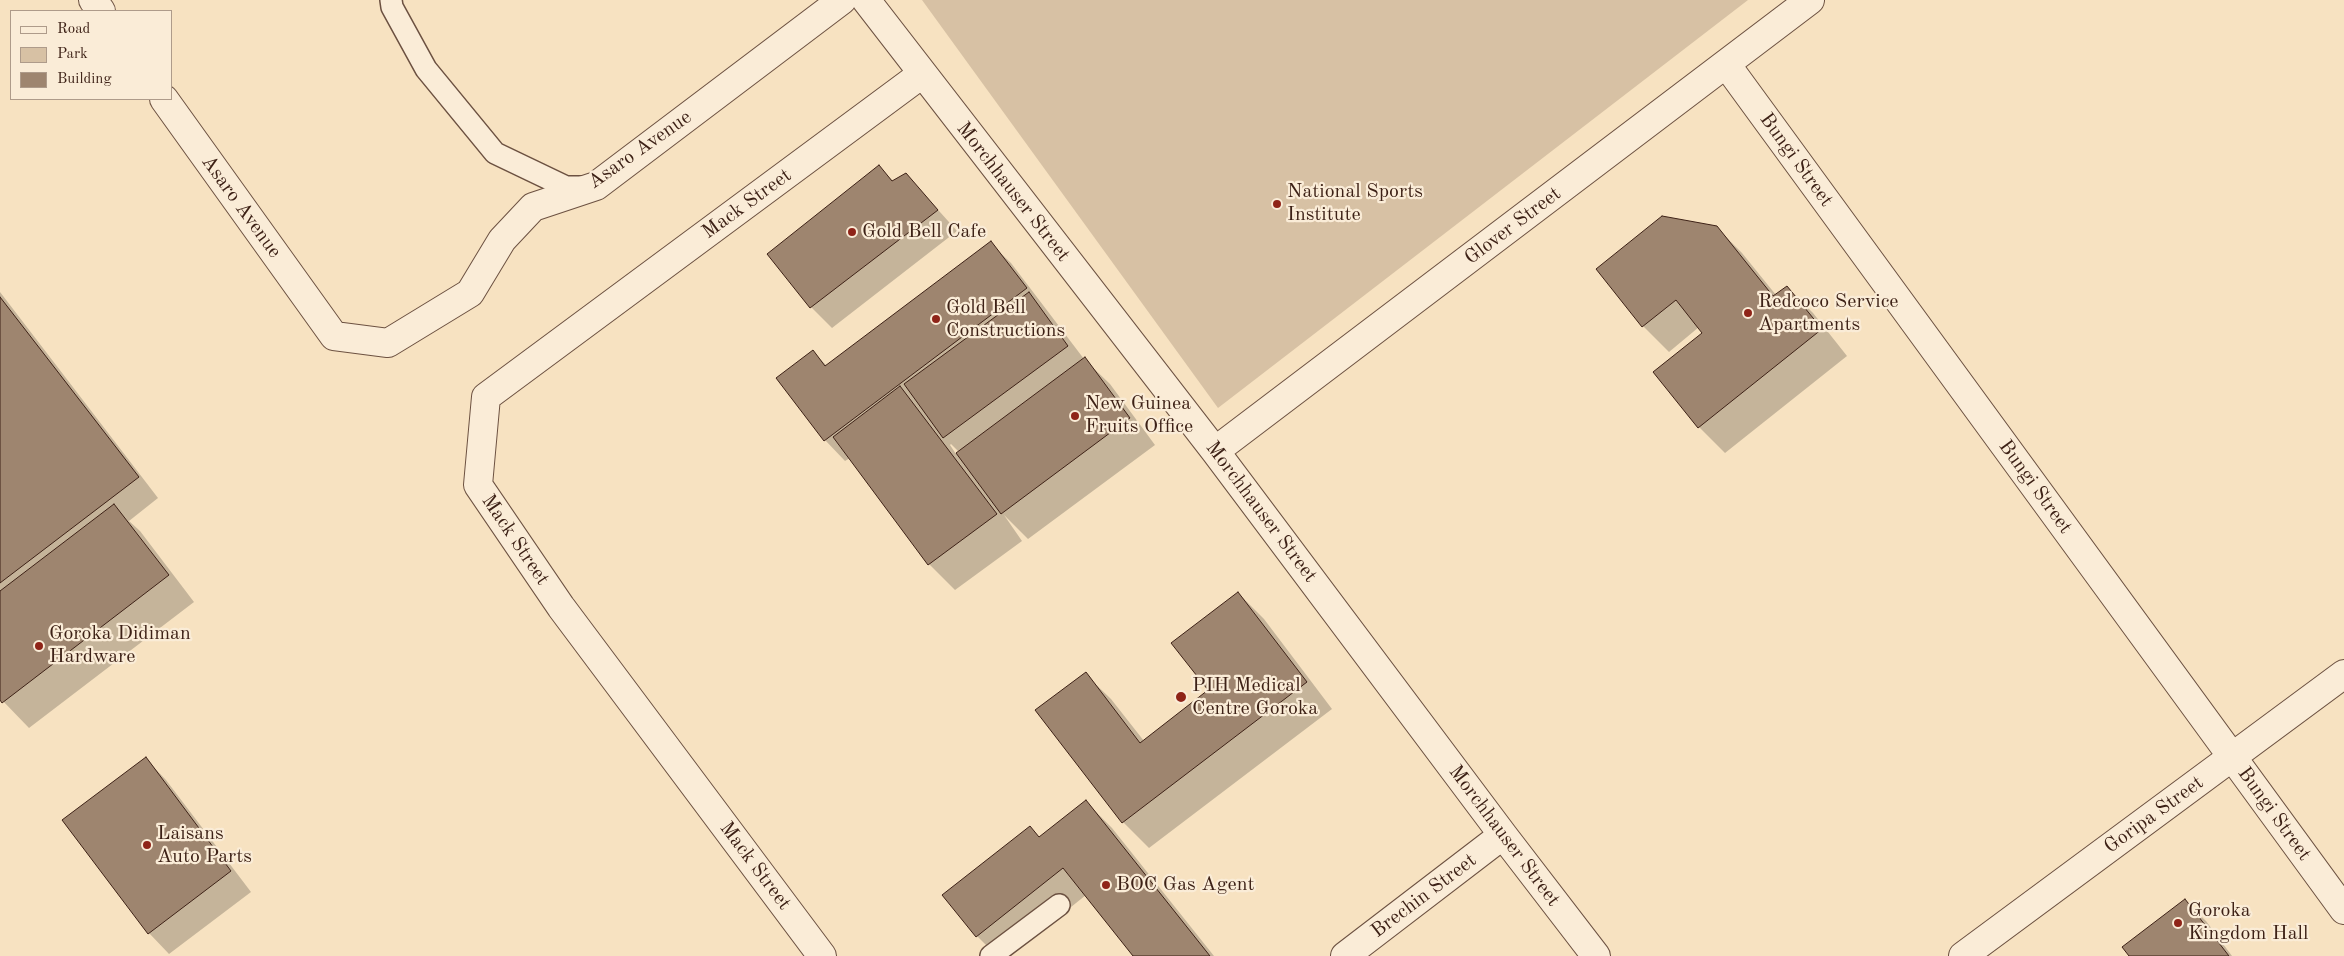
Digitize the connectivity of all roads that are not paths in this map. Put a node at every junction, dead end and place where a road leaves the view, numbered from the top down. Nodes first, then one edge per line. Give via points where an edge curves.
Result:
1 (391, 0) edge
2 (842, 0) edge
3 (866, 0) edge
4 (1810, 0) edge
5 (1726, 64) junction
6 (922, 74) junction
7 (165, 100) edge
8 (596, 186) junction
9 (1215, 452) junction
10 (2344, 674) edge
11 (2233, 757) junction
12 (1503, 835) junction
13 (1059, 905) dead end
14 (2344, 910) edge
15 (822, 956) edge
16 (991, 956) edge
17 (1345, 956) edge
18 (1596, 956) edge
19 (1963, 956) edge

1 - 8 lane via 426,69 495,153 566,187
2 - 8 street, Asaro Avenue
3 - 6 street, Morchhauser Street
4 - 5 street, Glover Street
5 - 9 street, Glover Street
5 - 11 street, Bungi Street
6 - 9 street, Morchhauser Street
6 - 15 street, Mack Street via 486,397 478,485 561,607
7 - 8 street, Asaro Avenue via 334,336 388,343 470,294 502,240 533,207
9 - 12 street, Morchhauser Street
10 - 11 street, Goripa Street
11 - 14 street, Bungi Street
11 - 19 street, Goripa Street
12 - 17 street, Brechin Street
12 - 18 street, Morchhauser Street
13 - 16 lane

